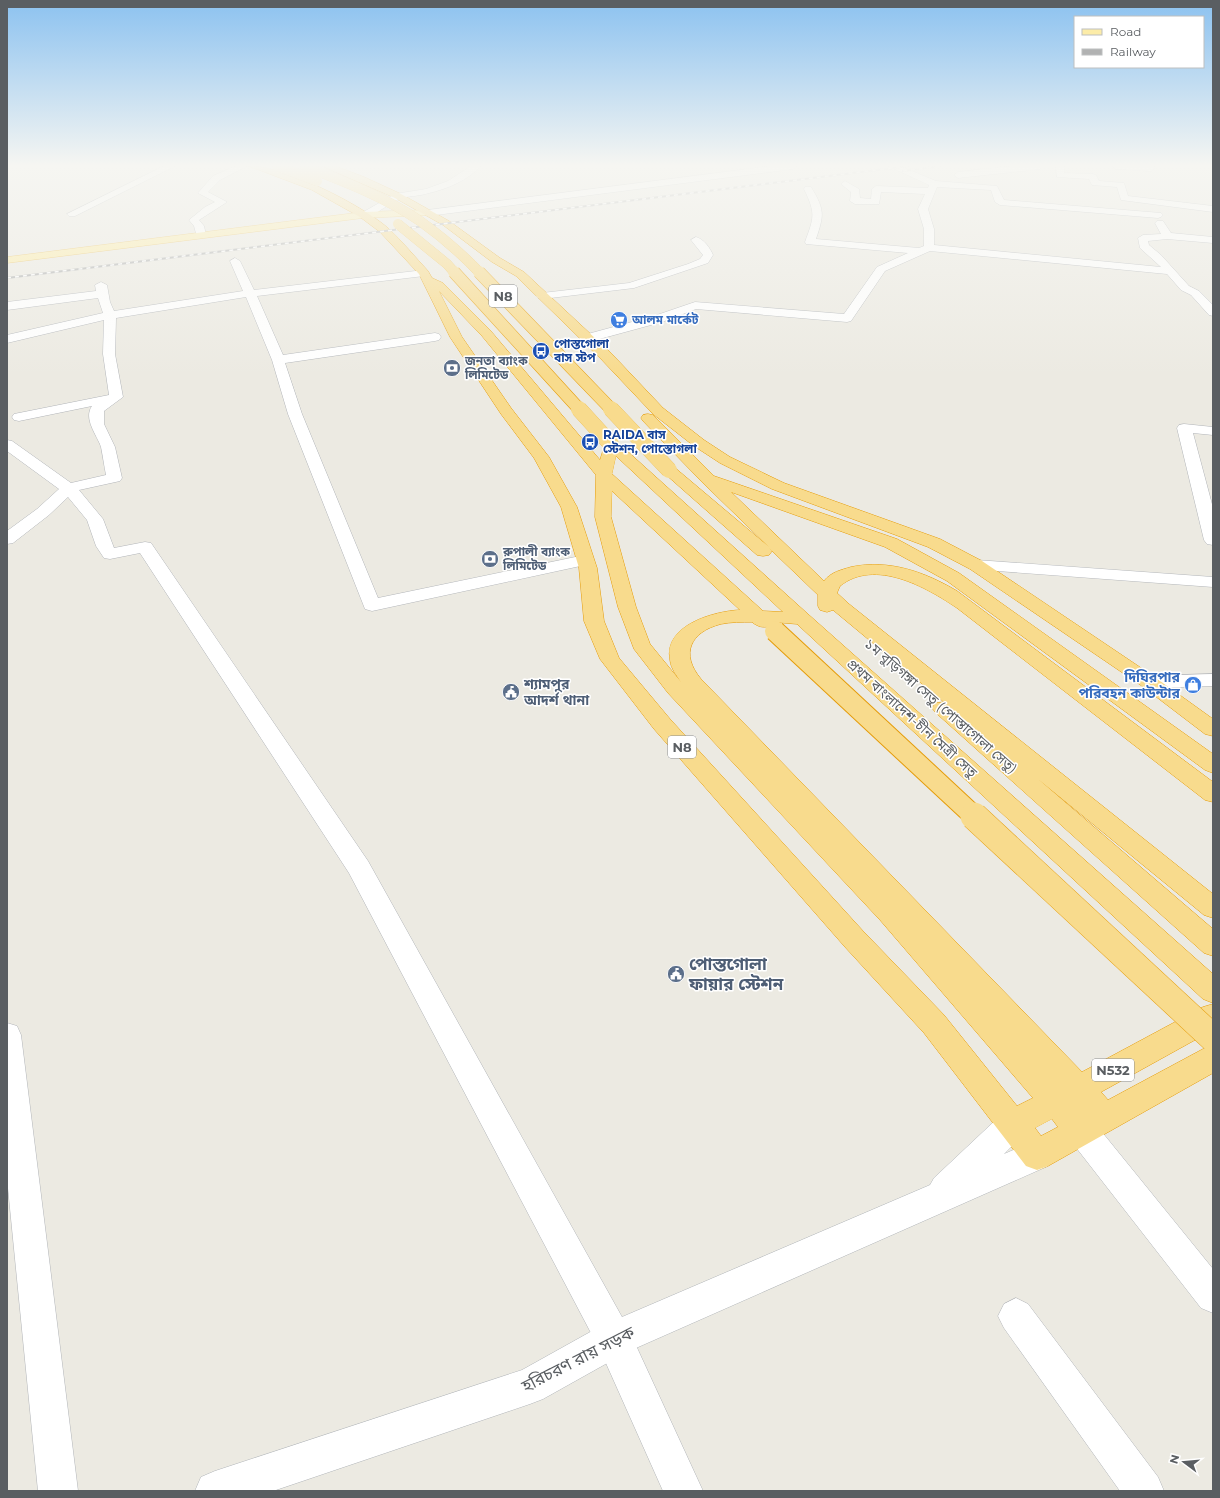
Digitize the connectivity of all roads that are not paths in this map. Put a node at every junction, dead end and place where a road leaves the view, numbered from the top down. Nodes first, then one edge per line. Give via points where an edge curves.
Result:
1 (195, 236) edge
2 (389, 236) edge
3 (414, 236) edge
4 (438, 236) edge
5 (463, 236) edge
6 (812, 236) edge
7 (927, 236) edge
8 (1167, 236) joint
9 (696, 240) dead end
10 (1213, 240) edge
11 (924, 249) junction
12 (7, 260) edge
13 (496, 260) junction
14 (235, 261) dead end
15 (1169, 271) junction
16 (426, 276) junction
17 (250, 293) junction
18 (542, 296) junction
19 (7, 306) edge
20 (1213, 312) edge
21 (110, 316) junction
22 (547, 317) dead end
23 (436, 337) dead end
24 (588, 338) junction
25 (7, 339) edge
26 (278, 360) junction
27 (116, 397) junction
28 (636, 406) dead end
29 (11, 417) edge
30 (1213, 432) edge
31 (7, 444) edge
32 (611, 444) junction
33 (669, 470) junction
34 (604, 475) junction
35 (708, 479) junction
36 (70, 488) junction
37 (7, 539) edge
38 (1213, 540) edge
39 (585, 560) junction
40 (976, 565) junction
41 (1213, 582) edge
42 (832, 602) junction
43 (802, 619) junction
44 (767, 624) junction
45 (1213, 680) edge
46 (1149, 682) junction
47 (1213, 729) edge
48 (1213, 765) edge
49 (1213, 794) edge
50 (1213, 908) edge
51 (1213, 945) edge
52 (1213, 991) edge
53 (1213, 1016) edge
54 (7, 1035) edge
55 (1213, 1038) edge
56 (1213, 1058) edge
57 (1068, 1095) junction
58 (1093, 1124) junction
59 (1012, 1125) junction
60 (1037, 1155) junction
61 (932, 1201) junction
62 (1213, 1296) edge
63 (1016, 1316) dead end
64 (614, 1339) junction
65 (58, 1491) edge
66 (214, 1491) edge
67 (683, 1491) edge
68 (1144, 1491) edge

1 - 12 main road
2 - 16 highway, N8
3 - 32 highway, N8, bridge via 447,264
4 - 33 highway, N8, bridge via 468,260
5 - 13 highway, N8
6 - 11 street via 810,242
7 - 11 street
8 - 10 street
8 - 15 street via 1143,238 1142,241
9 - 18 street via 708,255 704,261 692,266 630,286
11 - 15 street
11 - 24 street via 881,269 847,318 695,305 658,319
13 - 18 highway, N8 via 520,274
13 - 22 highway via 498,266
14 - 17 street
15 - 20 street
16 - 17 street
16 - 34 highway via 440,285 486,333
16 - 39 highway, N8 via 456,337 553,477 569,506
17 - 21 street
17 - 26 street
18 - 24 highway, N8
19 - 21 street via 101,289
21 - 25 street
21 - 27 street via 109,354
23 - 26 street
24 - 40 highway, N8 via 658,411 699,444 725,460 778,486 934,543
26 - 39 street via 295,414 372,605
27 - 29 street
27 - 36 street via 97,409 98,424 108,447 114,478
28 - 35 highway
30 - 38 street via 1184,428
31 - 36 street
32 - 34 highway
32 - 43 highway, প্রথম বাংলাদেশ-চীন মৈত্রী সেতু / N8
33 - 35 highway
33 - 42 highway, ১ম বুড়িগঙ্গা সেতু (পোস্তাগোলা সেতু) / N8
34 - 44 highway
34 - 57 highway via 603,517 627,607 641,645 676,688 889,913
35 - 42 highway
35 - 48 highway via 891,543 953,577
36 - 37 street
36 - 64 street via 96,520 104,549 110,554 145,547 359,868
39 - 59 highway, N8 via 594,621 610,659 668,730 854,939 934,1024
40 - 41 street
40 - 46 highway, N8
42 - 49 highway via 833,582 846,574 871,570 906,574 940,588
42 - 50 highway
42 - 51 highway, ১ম বুড়িগঙ্গা সেতু (পোস্তাগোলা সেতু) / N8
43 - 44 highway
43 - 52 highway, প্রথম বাংলাদেশ-চীন মৈত্রী সেতু / N8
44 - 55 highway, bridge
44 - 57 highway via 716,619 702,623 686,635 680,645 678,657 685,674
45 - 46 street
46 - 47 highway, N8
53 - 57 highway, N532
54 - 65 street
56 - 58 highway, N532
57 - 58 highway
57 - 59 highway, N532
58 - 60 highway, N532
58 - 62 street
59 - 60 highway, N8
59 - 61 street, হরিচরণ রায় সড়ক
60 - 61 street, হরিচরণ রায় সড়ক
61 - 64 street, হরিচরণ রায় সড়ক
63 - 68 street
64 - 66 street, হরিচরণ রায় সড়ক via 530,1386
64 - 67 street

